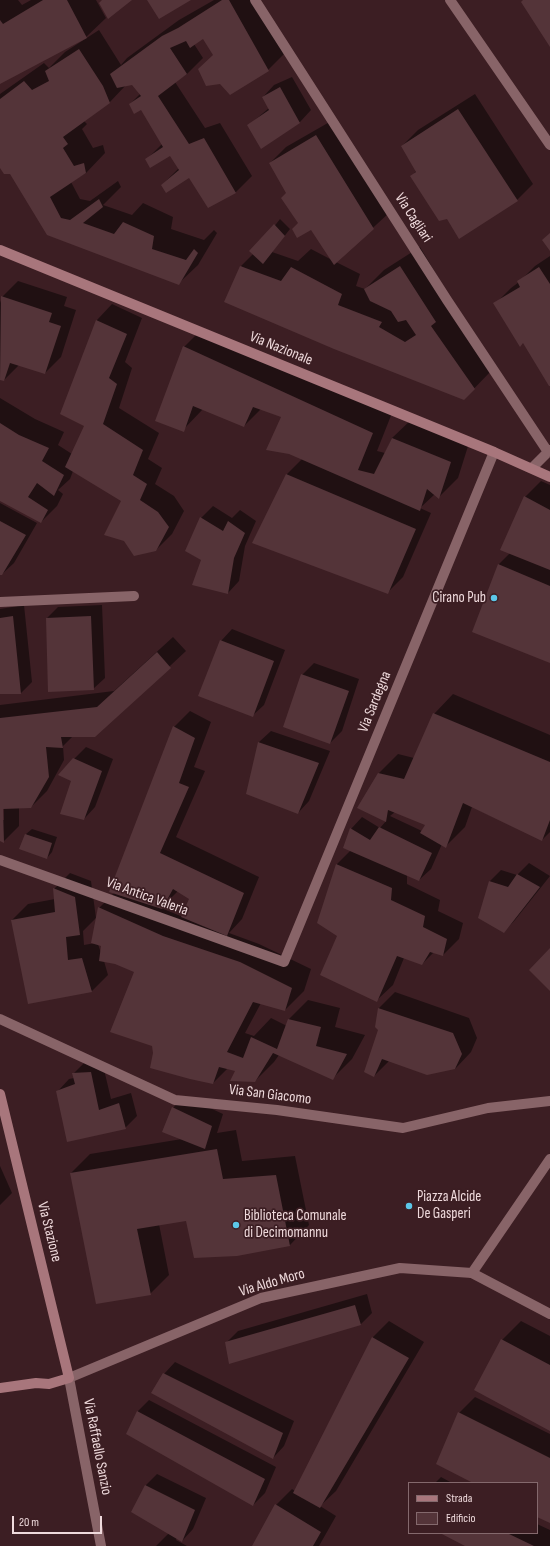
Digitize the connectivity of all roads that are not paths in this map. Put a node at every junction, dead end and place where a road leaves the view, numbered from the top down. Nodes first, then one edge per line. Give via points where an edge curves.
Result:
1 (255, 0) edge
2 (450, 0) edge
3 (550, 145) edge
4 (0, 250) edge
5 (549, 451) edge
6 (494, 452) junction
7 (532, 468) junction
8 (550, 477) edge
9 (134, 596) dead end
10 (0, 602) edge
11 (0, 860) edge
12 (284, 962) joint
13 (0, 1019) edge
14 (0, 1094) edge
15 (550, 1101) edge
16 (550, 1159) edge
17 (472, 1273) junction
18 (550, 1314) edge
19 (68, 1378) junction
20 (0, 1388) edge
21 (101, 1546) edge

1 - 5 street, Via Cagliari via 447,300
2 - 3 street
4 - 6 main road, Via Nazionale
5 - 7 street
6 - 7 main road, Via Nazionale
6 - 12 street, Via Sardegna
7 - 8 main road, Via Nazionale
9 - 10 street
11 - 12 street, Via Antica Valeria
13 - 15 street, Via San Giacomo via 175,1100 277,1110 403,1128 488,1108
14 - 19 main road, Via Stazione
16 - 17 street
17 - 18 street
17 - 19 street, Via Aldo Moro via 400,1268 261,1298
19 - 20 main road via 49,1384 36,1383
19 - 21 street, Via Raffaello Sanzio

